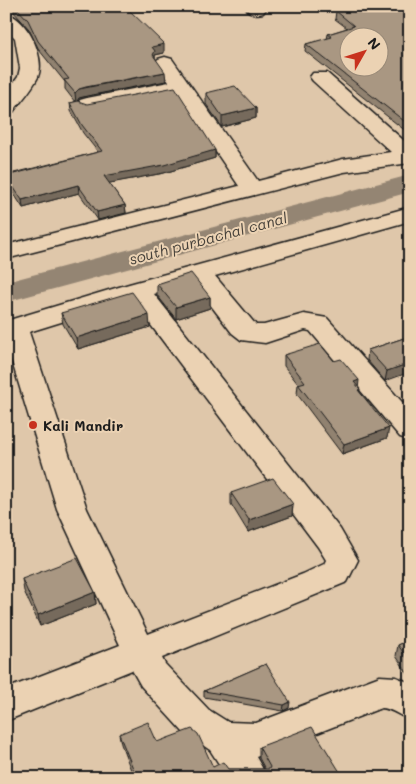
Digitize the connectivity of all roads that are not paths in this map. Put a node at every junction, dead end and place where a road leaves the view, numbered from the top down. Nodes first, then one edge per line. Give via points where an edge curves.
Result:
1 (389, 6) edge
2 (370, 10) edge
3 (6, 18) edge
4 (165, 63) dead end
5 (320, 77) dead end
6 (180, 86) junction
7 (87, 104) edge
8 (6, 108) edge
9 (406, 149) edge
10 (253, 190) junction
11 (410, 214) edge
12 (6, 252) edge
13 (199, 273) junction
14 (138, 290) junction
15 (11, 329) edge
16 (410, 430) edge
17 (140, 652) junction
18 (410, 704) edge
19 (6, 705) edge
20 (223, 738) junction
21 (249, 778) edge

1 - 2 street
3 - 8 street via 24,37 21,62 30,68 28,77
4 - 6 street
5 - 9 street
6 - 7 street
6 - 10 street
9 - 10 street
10 - 12 street
11 - 13 street
13 - 14 street
13 - 16 street via 240,327 250,334 265,334 304,322 318,324
14 - 15 street
14 - 17 street via 329,538 342,560 336,572 314,583
15 - 17 street via 72,509
17 - 19 street
17 - 20 street via 170,695 196,721
18 - 20 street via 396,693 380,692 256,740
20 - 21 street

